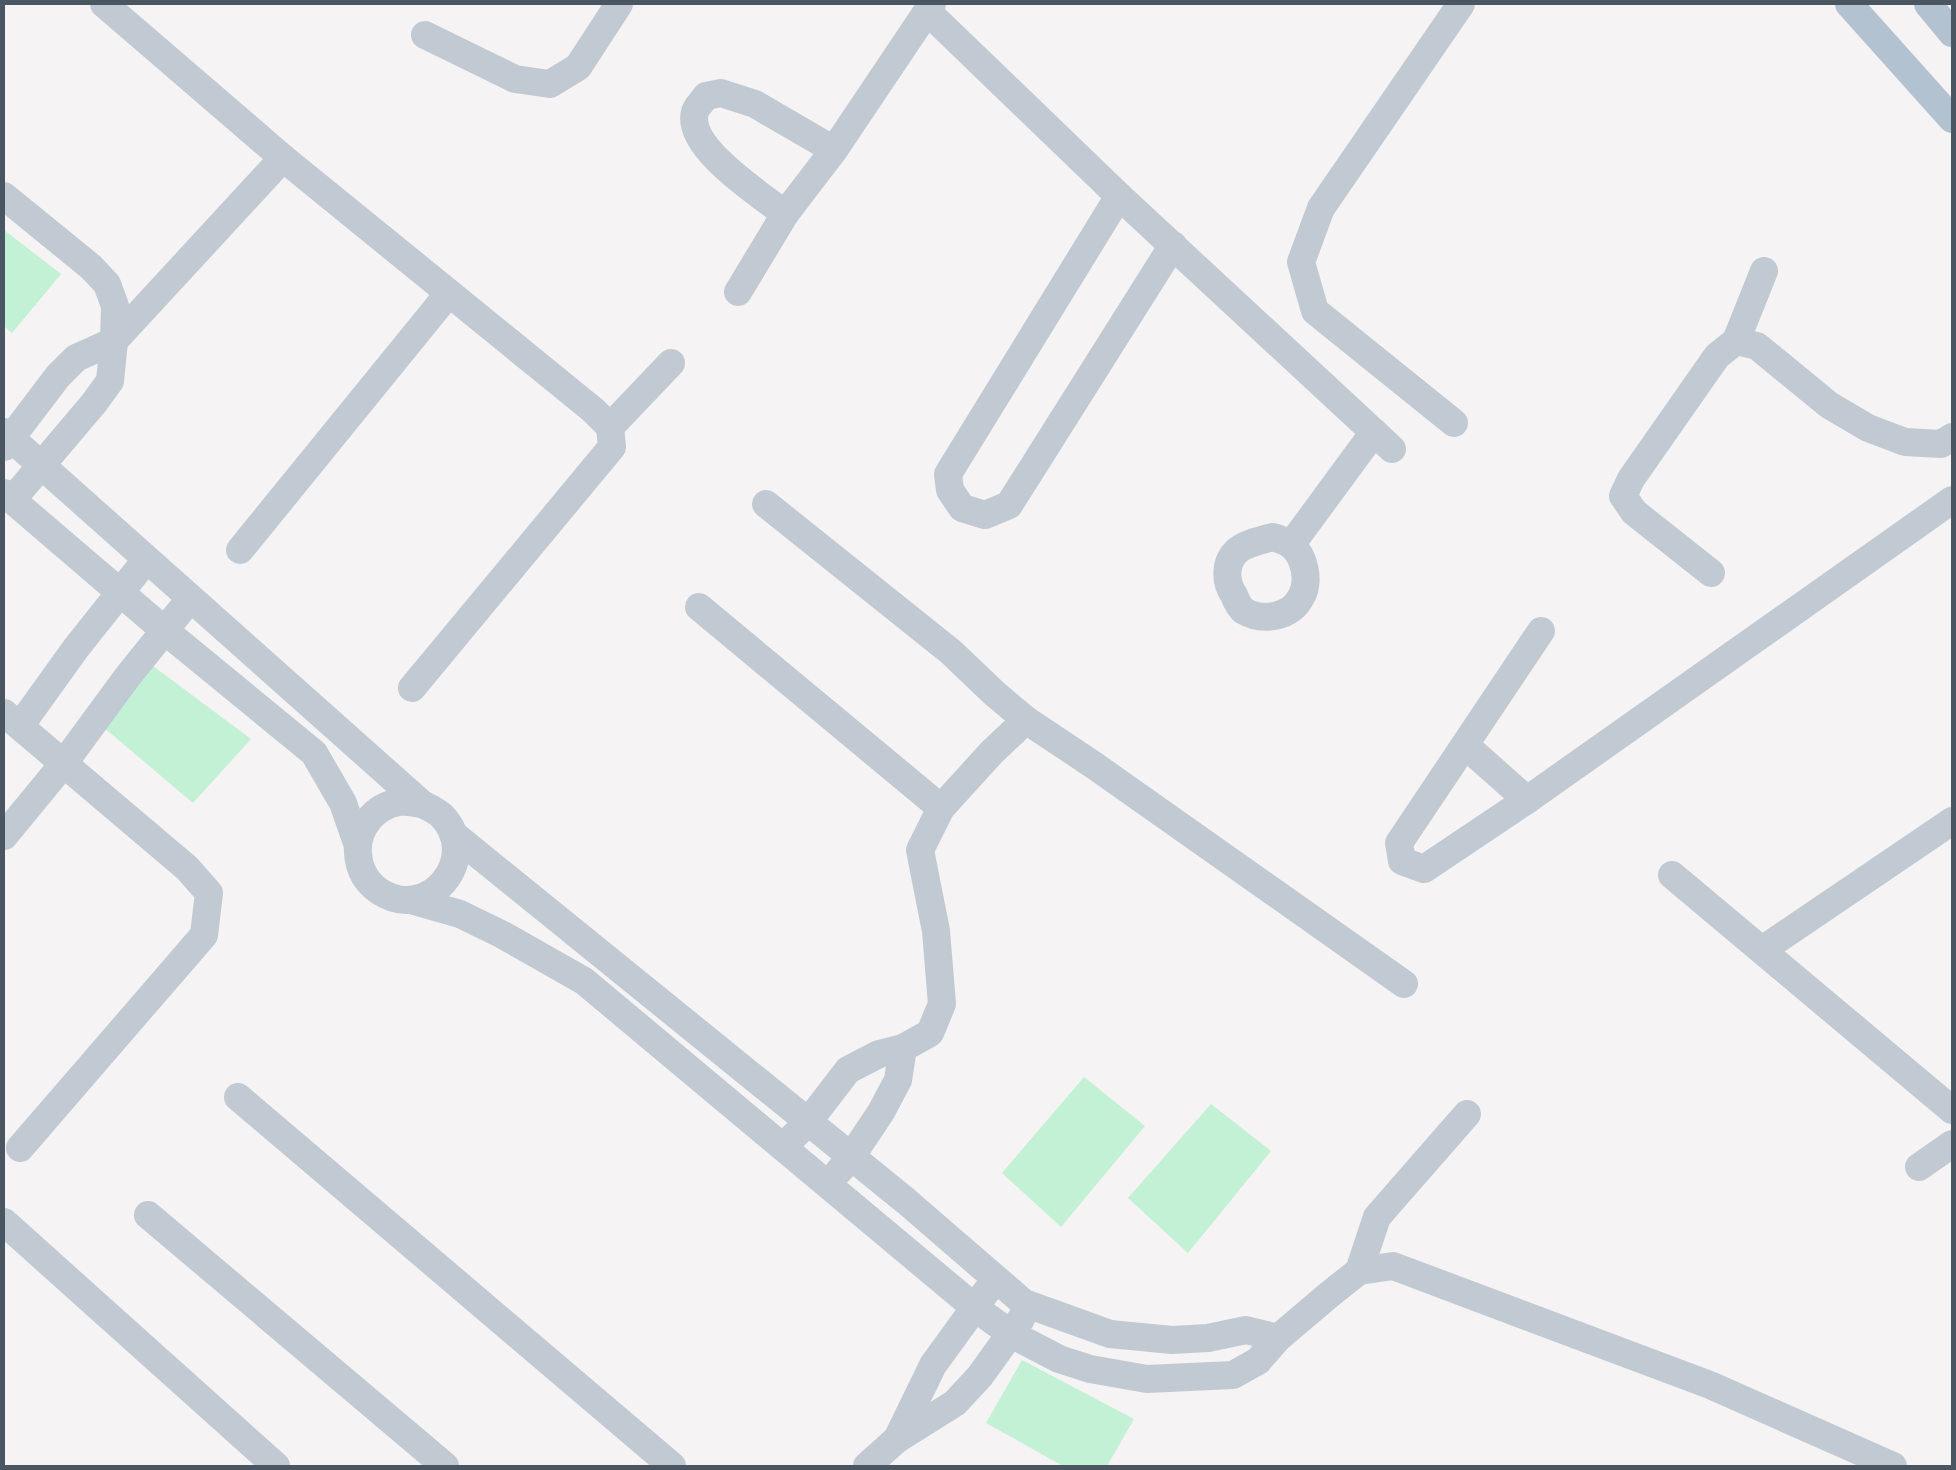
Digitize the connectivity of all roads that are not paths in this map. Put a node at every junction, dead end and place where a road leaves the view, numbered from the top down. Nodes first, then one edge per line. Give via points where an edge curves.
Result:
1 (104, 4) edge
2 (619, 4) edge
3 (1462, 4) edge
4 (1849, 4) edge
5 (930, 8) edge
6 (425, 35) dead end
7 (1952, 119) edge
8 (834, 150) junction
9 (283, 158) junction
10 (4, 196) edge
11 (1120, 196) junction
12 (785, 214) junction
13 (1173, 246) junction
14 (1764, 270) dead end
15 (738, 292) dead end
16 (449, 293) junction
17 (114, 341) junction
18 (1736, 341) junction
19 (671, 363) dead end
20 (1454, 423) dead end
21 (610, 427) junction
22 (1952, 437) edge
23 (6, 439) edge
24 (40, 466) junction
25 (8, 496) edge
26 (1952, 500) edge
27 (766, 504) dead end
28 (1291, 545) dead end
29 (240, 550) dead end
30 (146, 560) junction
31 (1712, 573) dead end
32 (120, 594) junction
33 (190, 599) junction
34 (698, 607) dead end
35 (164, 630) junction
36 (1541, 631) dead end
37 (412, 688) dead end
38 (12, 720) edge
39 (1026, 720) junction
40 (1465, 745) junction
41 (64, 763) junction
42 (1527, 800) junction
43 (422, 804) junction
44 (941, 808) junction
45 (1952, 821) edge
46 (453, 834) junction
47 (4, 836) edge
48 (357, 843) junction
49 (1672, 875) dead end
50 (411, 900) junction
51 (1762, 950) junction
52 (1404, 984) dead end
53 (903, 1048) junction
54 (238, 1097) dead end
55 (1952, 1110) edge
56 (1467, 1114) dead end
57 (808, 1122) junction
58 (1952, 1144) edge
59 (784, 1147) junction
60 (20, 1148) dead end
61 (851, 1157) junction
62 (1918, 1167) dead end
63 (828, 1184) junction
64 (148, 1214) dead end
65 (4, 1222) edge
66 (1359, 1271) junction
67 (996, 1278) junction
68 (1031, 1305) junction
69 (974, 1307) junction
70 (1074, 1321) junction
71 (1011, 1334) junction
72 (1278, 1338) junction
73 (1172, 1340) junction
74 (1059, 1359) junction
75 (1178, 1378) junction
76 (896, 1440) junction
77 (270, 1464) edge
78 (445, 1466) edge
79 (672, 1466) edge
80 (867, 1466) edge
81 (1893, 1466) edge

1 - 9 street
2 - 6 street via 578,67 550,84 515,79
3 - 20 street via 1321,208 1301,262 1315,311
4 - 7 main road
5 - 8 street
5 - 11 street
8 - 12 street
8 - 12 street via 755,104 722,93 706,96 695,111 695,130 715,159
9 - 16 street
9 - 17 street
10 - 17 street via 91,267 107,284 115,306
11 - 13 street
11 - 13 street via 948,474 950,490 962,508 985,515 1009,505
12 - 15 street
13 - 28 street via 1383,440
14 - 18 street
16 - 21 street
16 - 29 street
17 - 23 street via 76,358
17 - 24 street via 110,381
18 - 22 street via 1757,346 1829,405 1868,428 1905,442 1942,444
18 - 31 street via 1717,356 1632,479 1624,496 1634,512
19 - 21 street
21 - 37 street via 612,447
23 - 24 street
24 - 25 street
24 - 30 street
25 - 32 street
26 - 42 street
27 - 39 street via 952,652
30 - 32 street
30 - 33 street
32 - 35 street
32 - 38 street
33 - 35 street
33 - 43 street
34 - 44 street
35 - 41 street
35 - 48 street via 314,752 343,803
36 - 40 street
38 - 41 street
39 - 44 street
39 - 52 street
40 - 42 street
40 - 42 street via 1399,843 1402,861 1424,868
41 - 47 street
41 - 60 street via 187,868 210,893 204,935
43 - 46 street via 441,815
43 - 48 street via 400,802 380,808 365,823
44 - 53 street via 920,850 936,931 942,1004 930,1033
45 - 51 street
46 - 50 street via 456,857 448,877 432,894
46 - 57 street
48 - 50 street via 359,865 370,885 389,897
49 - 51 street
50 - 59 street via 460,914 584,981
51 - 55 street
53 - 57 street via 879,1054 848,1070
53 - 61 street via 898,1080
54 - 79 street
56 - 66 street via 1377,1217
57 - 59 street
57 - 61 street
58 - 62 street
59 - 63 street
61 - 63 street
61 - 67 street
63 - 69 street
64 - 78 street
65 - 77 street
66 - 72 street
66 - 81 street via 1393,1266 1710,1385
67 - 68 street via 1024,1303
67 - 69 street
68 - 70 street
68 - 71 street
69 - 71 street
69 - 76 street via 934,1365
70 - 73 street via 1110,1334
70 - 74 street
71 - 74 street
71 - 76 street via 955,1403
72 - 73 street via 1246,1330 1208,1338
72 - 75 street via 1258,1361 1233,1375
73 - 75 street
74 - 75 street via 1090,1369 1147,1379
76 - 80 street

